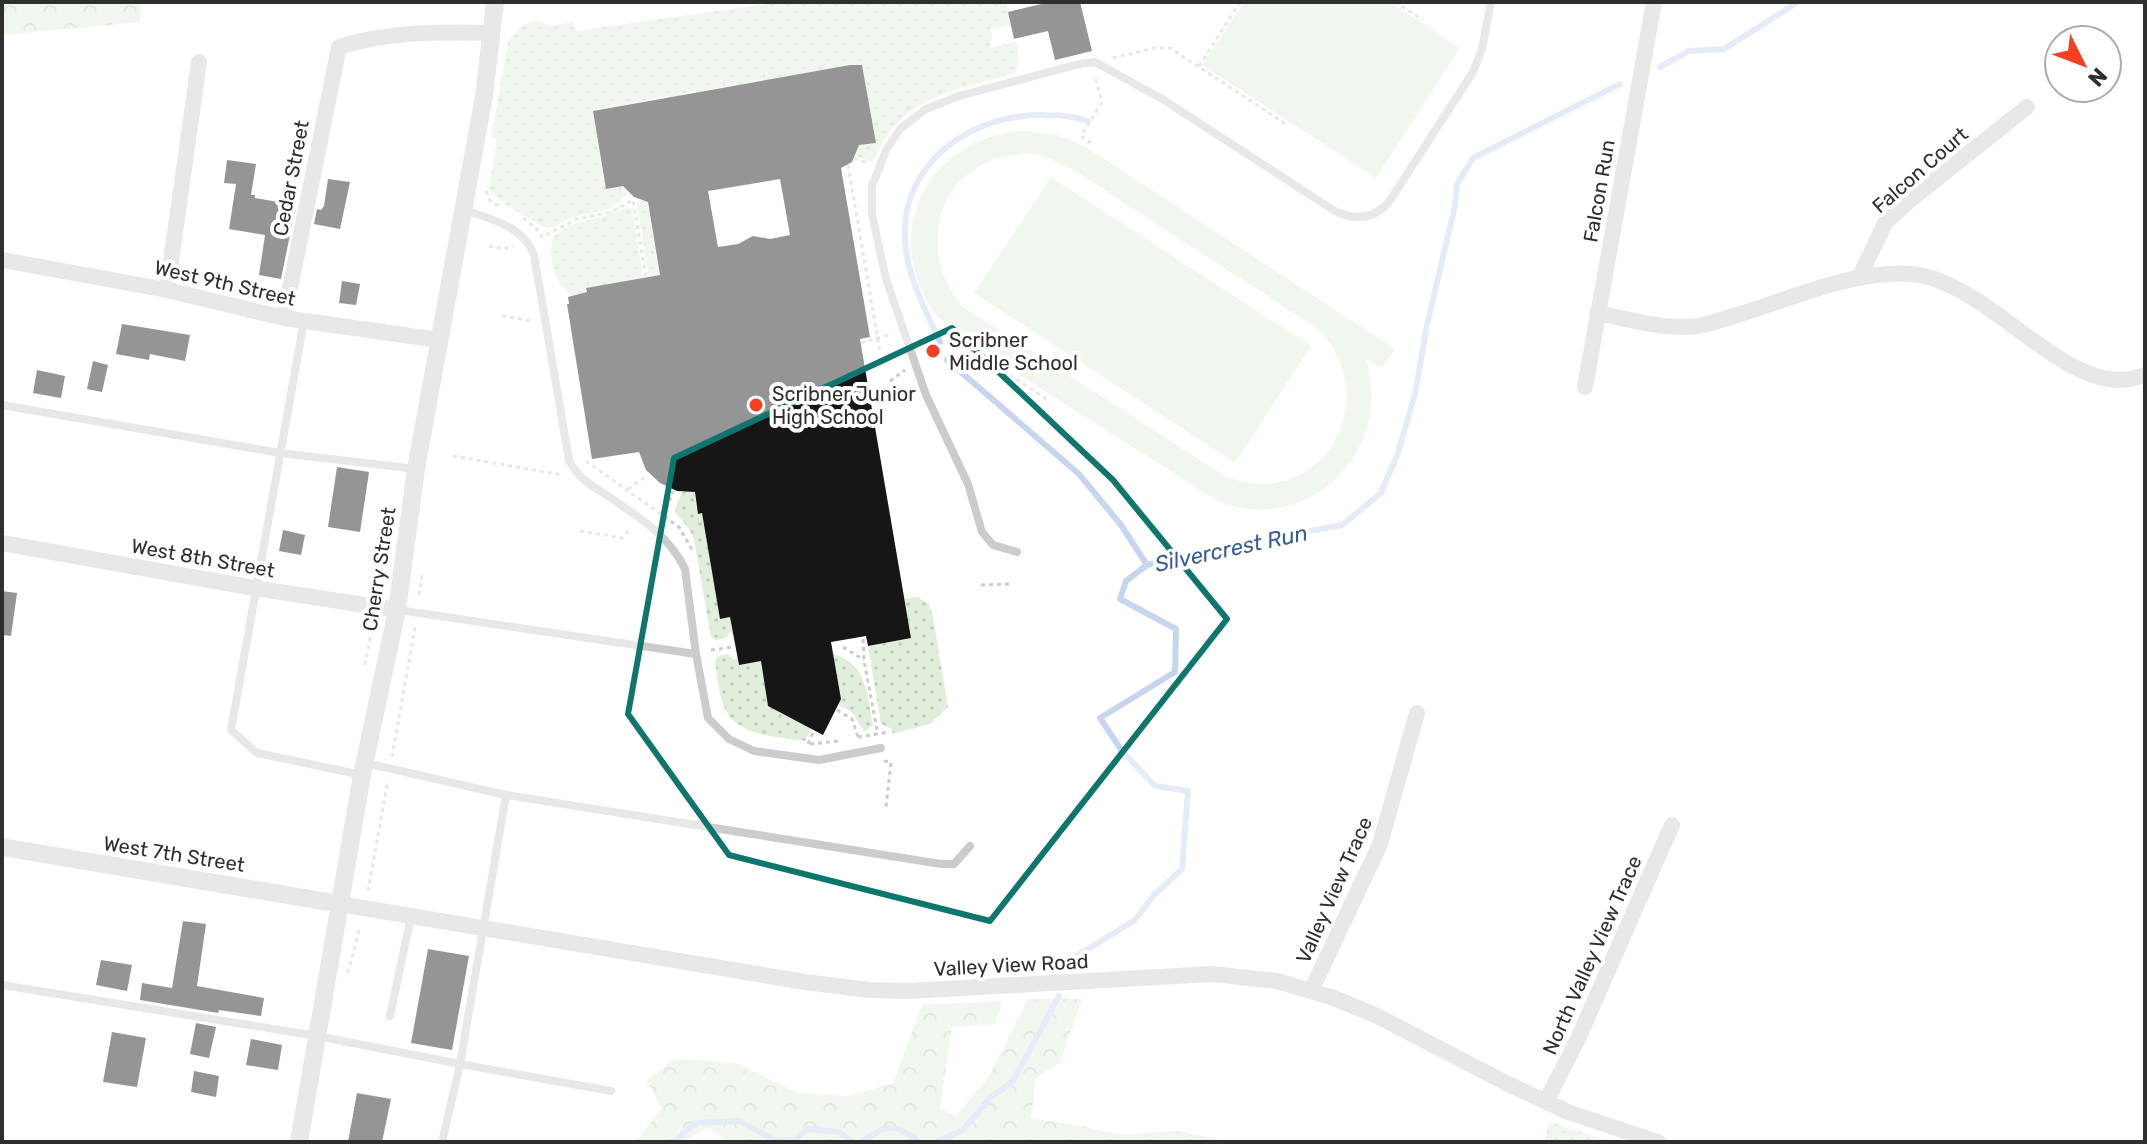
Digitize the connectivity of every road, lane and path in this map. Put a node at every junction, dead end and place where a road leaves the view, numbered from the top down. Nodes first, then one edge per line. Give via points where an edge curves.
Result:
1 (495, 2) edge
2 (1240, 2) edge
3 (1395, 2) edge
4 (1491, 2) edge
5 (1654, 2) edge
6 (1423, 20) dead end
7 (492, 33) junction
8 (199, 62) dead end
9 (1092, 62) junction
10 (1198, 67) junction
11 (2027, 107) dead end
12 (1288, 121) dead end
13 (1084, 139) junction
14 (1091, 143) dead end
15 (1081, 144) dead end
16 (848, 165) dead end
17 (486, 182) dead end
18 (463, 209) junction
19 (2, 260) edge
20 (646, 277) dead end
21 (1859, 278) junction
22 (167, 290) junction
23 (1597, 313) junction
24 (502, 316) dead end
25 (284, 318) junction
26 (304, 321) junction
27 (546, 323) junction
28 (903, 330) junction
29 (439, 340) junction
30 (878, 340) junction
31 (956, 340) dead end
32 (861, 343) dead end
33 (880, 352) dead end
34 (2145, 375) edge
35 (1585, 387) dead end
36 (1048, 400) dead end
37 (2, 405) edge
38 (280, 453) junction
39 (453, 456) dead end
40 (588, 462) dead end
41 (416, 469) junction
42 (573, 469) junction
43 (648, 475) dead end
44 (628, 489) dead end
45 (673, 491) dead end
46 (648, 504) dead end
47 (664, 516) dead end
48 (638, 517) junction
49 (580, 531) dead end
50 (2, 543) edge
51 (1017, 552) dead end
52 (1012, 584) dead end
53 (981, 585) dead end
54 (254, 588) junction
55 (397, 610) junction
56 (863, 639) dead end
57 (733, 647) dead end
58 (843, 647) dead end
59 (711, 650) dead end
60 (696, 654) junction
61 (864, 660) junction
62 (837, 710) dead end
63 (1417, 713) dead end
64 (878, 732) dead end
65 (813, 733) dead end
66 (858, 737) dead end
67 (808, 744) dead end
68 (881, 748) dead end
69 (891, 762) dead end
70 (364, 769) junction
71 (506, 795) junction
72 (886, 807) dead end
73 (1672, 825) dead end
74 (970, 846) dead end
75 (2, 847) edge
76 (369, 890) junction
77 (379, 892) dead end
78 (341, 895) junction
79 (364, 908) junction
80 (411, 915) junction
81 (485, 927) junction
82 (346, 981) dead end
83 (2, 985) edge
84 (1311, 991) junction
85 (390, 1016) dead end
86 (317, 1036) junction
87 (460, 1064) junction
88 (611, 1091) dead end
89 (1546, 1101) junction
90 (443, 1138) dead end
91 (299, 1142) edge
92 (1658, 1142) edge

1 - 7 street, Cherry Street
2 - 10 path
3 - 6 path
4 - 9 lane via 1482,49 1467,81 1389,202 1364,217 1333,210 1164,100
5 - 23 street, Falcon Run
7 - 18 street, Cherry Street
7 - 25 street, Cedar Street via 426,32 339,47
8 - 22 street
9 - 10 path via 1163,47
9 - 13 path via 1102,102 1081,136
9 - 28 lane via 935,104 901,128 872,186 872,214
10 - 12 path
11 - 21 street, Falcon Court via 1885,223
13 - 14 path
13 - 15 path
16 - 30 path
17 - 20 path via 491,202 523,218 542,237 633,200
18 - 27 lane via 506,226 528,242
18 - 29 street, Cherry Street
19 - 22 street, West 9th Street
21 - 23 street via 1689,327
21 - 34 street via 1909,273 1941,281 2087,373 2122,380
22 - 25 street, West 9th Street
23 - 35 street, Falcon Run
24 - 27 path
25 - 26 street, West 9th Street
26 - 29 street, West 9th Street
26 - 38 lane
27 - 42 lane
28 - 30 path
28 - 51 lane via 926,395 968,484 982,532 993,545
29 - 41 street, Cherry Street
30 - 32 path
30 - 33 path
31 - 36 path
37 - 38 lane
38 - 41 lane
38 - 54 lane
39 - 42 path via 561,476
40 - 42 path
41 - 55 street, Cherry Street
42 - 48 lane
43 - 44 path
45 - 47 path
46 - 48 path
48 - 49 path via 622,538
48 - 60 lane via 670,546 685,569
50 - 54 street, West 8th Street
52 - 53 path
54 - 55 street, West 8th Street
54 - 70 lane via 231,730 257,753
55 - 60 lane
55 - 70 street, Cherry Street
56 - 61 path
57 - 59 path
58 - 61 path
60 - 68 lane via 708,718 729,739 754,751 819,760
61 - 64 path
62 - 66 path via 852,719
63 - 84 street, Valley View Trace via 1380,844
65 - 67 path
69 - 72 path
70 - 71 lane
70 - 78 street, Cherry Street
71 - 74 lane via 941,864 954,864
71 - 81 lane
73 - 89 street, North Valley View Trace
75 - 78 street, West 7th Street
76 - 77 path
76 - 78 path
76 - 79 path
78 - 79 street, Valley View Road
78 - 86 street, Cherry Street
79 - 80 street, Valley View Road
79 - 82 path
80 - 81 street, Valley View Road
80 - 85 lane
81 - 84 street, Valley View Road via 869,990 1212,974
81 - 87 lane
83 - 86 lane
84 - 89 street, Valley View Road via 1377,1016
86 - 87 lane
86 - 91 street, Cherry Street
87 - 88 lane
87 - 90 lane
89 - 92 street, Valley View Road

